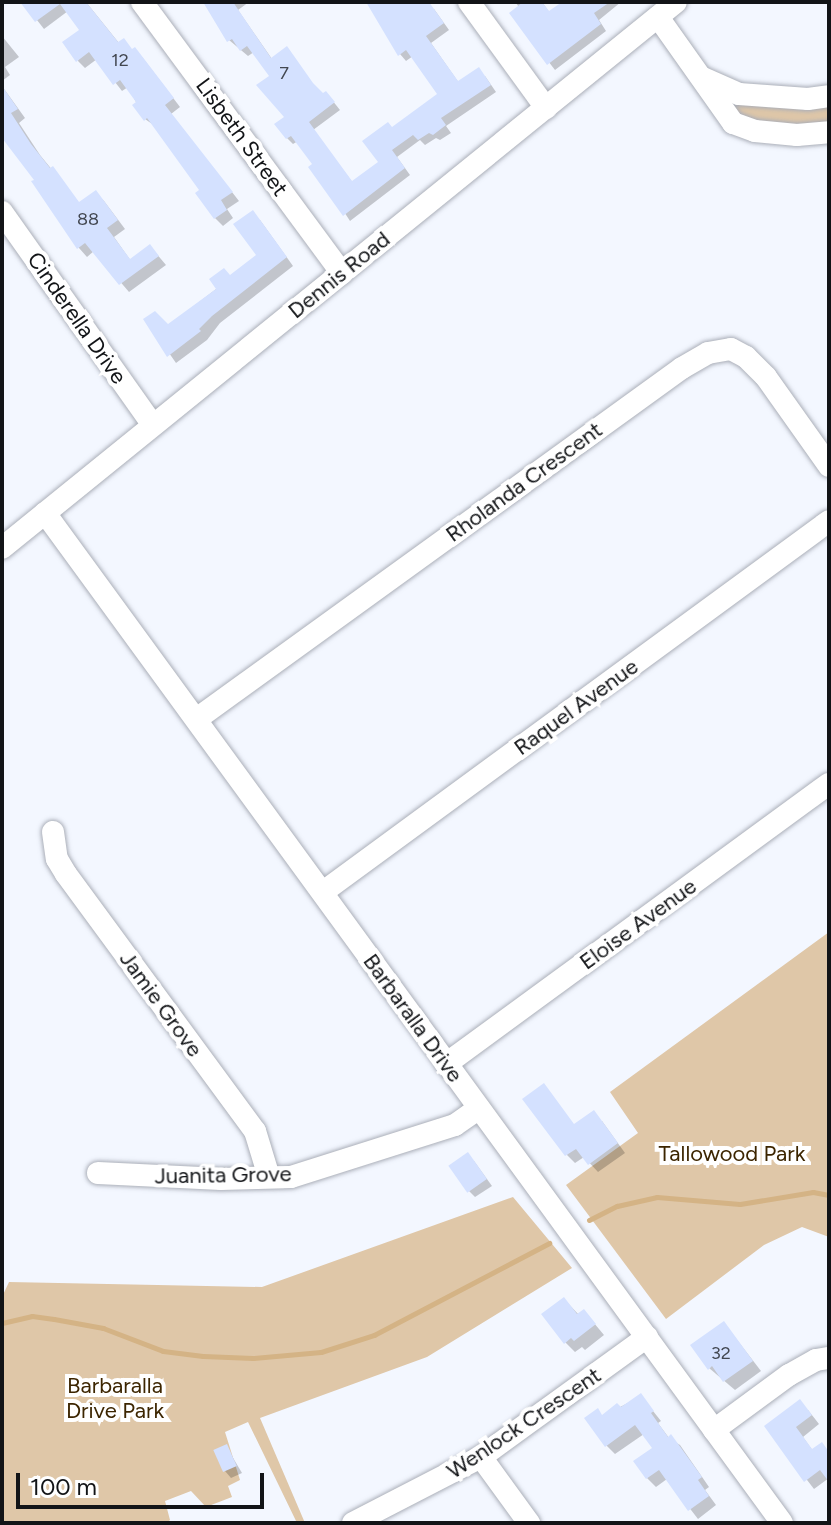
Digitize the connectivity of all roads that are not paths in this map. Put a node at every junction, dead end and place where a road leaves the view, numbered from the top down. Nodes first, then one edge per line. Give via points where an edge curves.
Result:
1 (142, 2) edge
2 (469, 2) edge
3 (676, 2) edge
4 (658, 17) junction
5 (703, 78) junction
6 (829, 96) edge
7 (546, 108) junction
8 (829, 132) edge
9 (2, 212) edge
10 (342, 273) junction
11 (153, 425) junction
12 (829, 466) edge
13 (45, 513) junction
14 (829, 521) edge
15 (2, 548) edge
16 (198, 718) junction
17 (829, 784) edge
18 (53, 832) dead end
19 (323, 892) junction
20 (446, 1064) junction
21 (479, 1108) junction
22 (98, 1173) dead end
23 (269, 1177) junction
24 (647, 1337) junction
25 (829, 1358) edge
26 (714, 1430) junction
27 (481, 1457) junction
28 (353, 1523) edge
29 (529, 1523) edge
30 (782, 1523) edge

1 - 10 street, Lisbeth Street
2 - 7 street
3 - 4 street, Dennis Road
4 - 5 street
4 - 7 street, Dennis Road
5 - 6 street via 739,94
5 - 8 street via 718,105 743,129 797,135
7 - 10 street, Dennis Road
9 - 11 street, Cinderella Drive
10 - 11 street, Dennis Road
11 - 13 street, Dennis Road
12 - 16 street, Rholanda Crescent via 746,357 731,349 708,353
13 - 15 street, Dennis Road
13 - 16 street, Barbaralla Drive
14 - 19 street, Raquel Avenue
16 - 19 street, Barbaralla Drive
17 - 20 street, Eloise Avenue
18 - 23 street, Jamie Grove via 57,859 66,874 255,1131
19 - 20 street, Barbaralla Drive
20 - 21 street, Barbaralla Drive
21 - 23 street, Juanita Grove via 455,1125 291,1177
21 - 24 street, Barbaralla Drive
22 - 23 street, Juanita Grove
24 - 26 street, Barbaralla Drive
24 - 27 street, Wenlock Crescent
25 - 26 street via 789,1375
26 - 30 street, Barbaralla Drive
27 - 28 street, Wenlock Crescent
27 - 29 street

